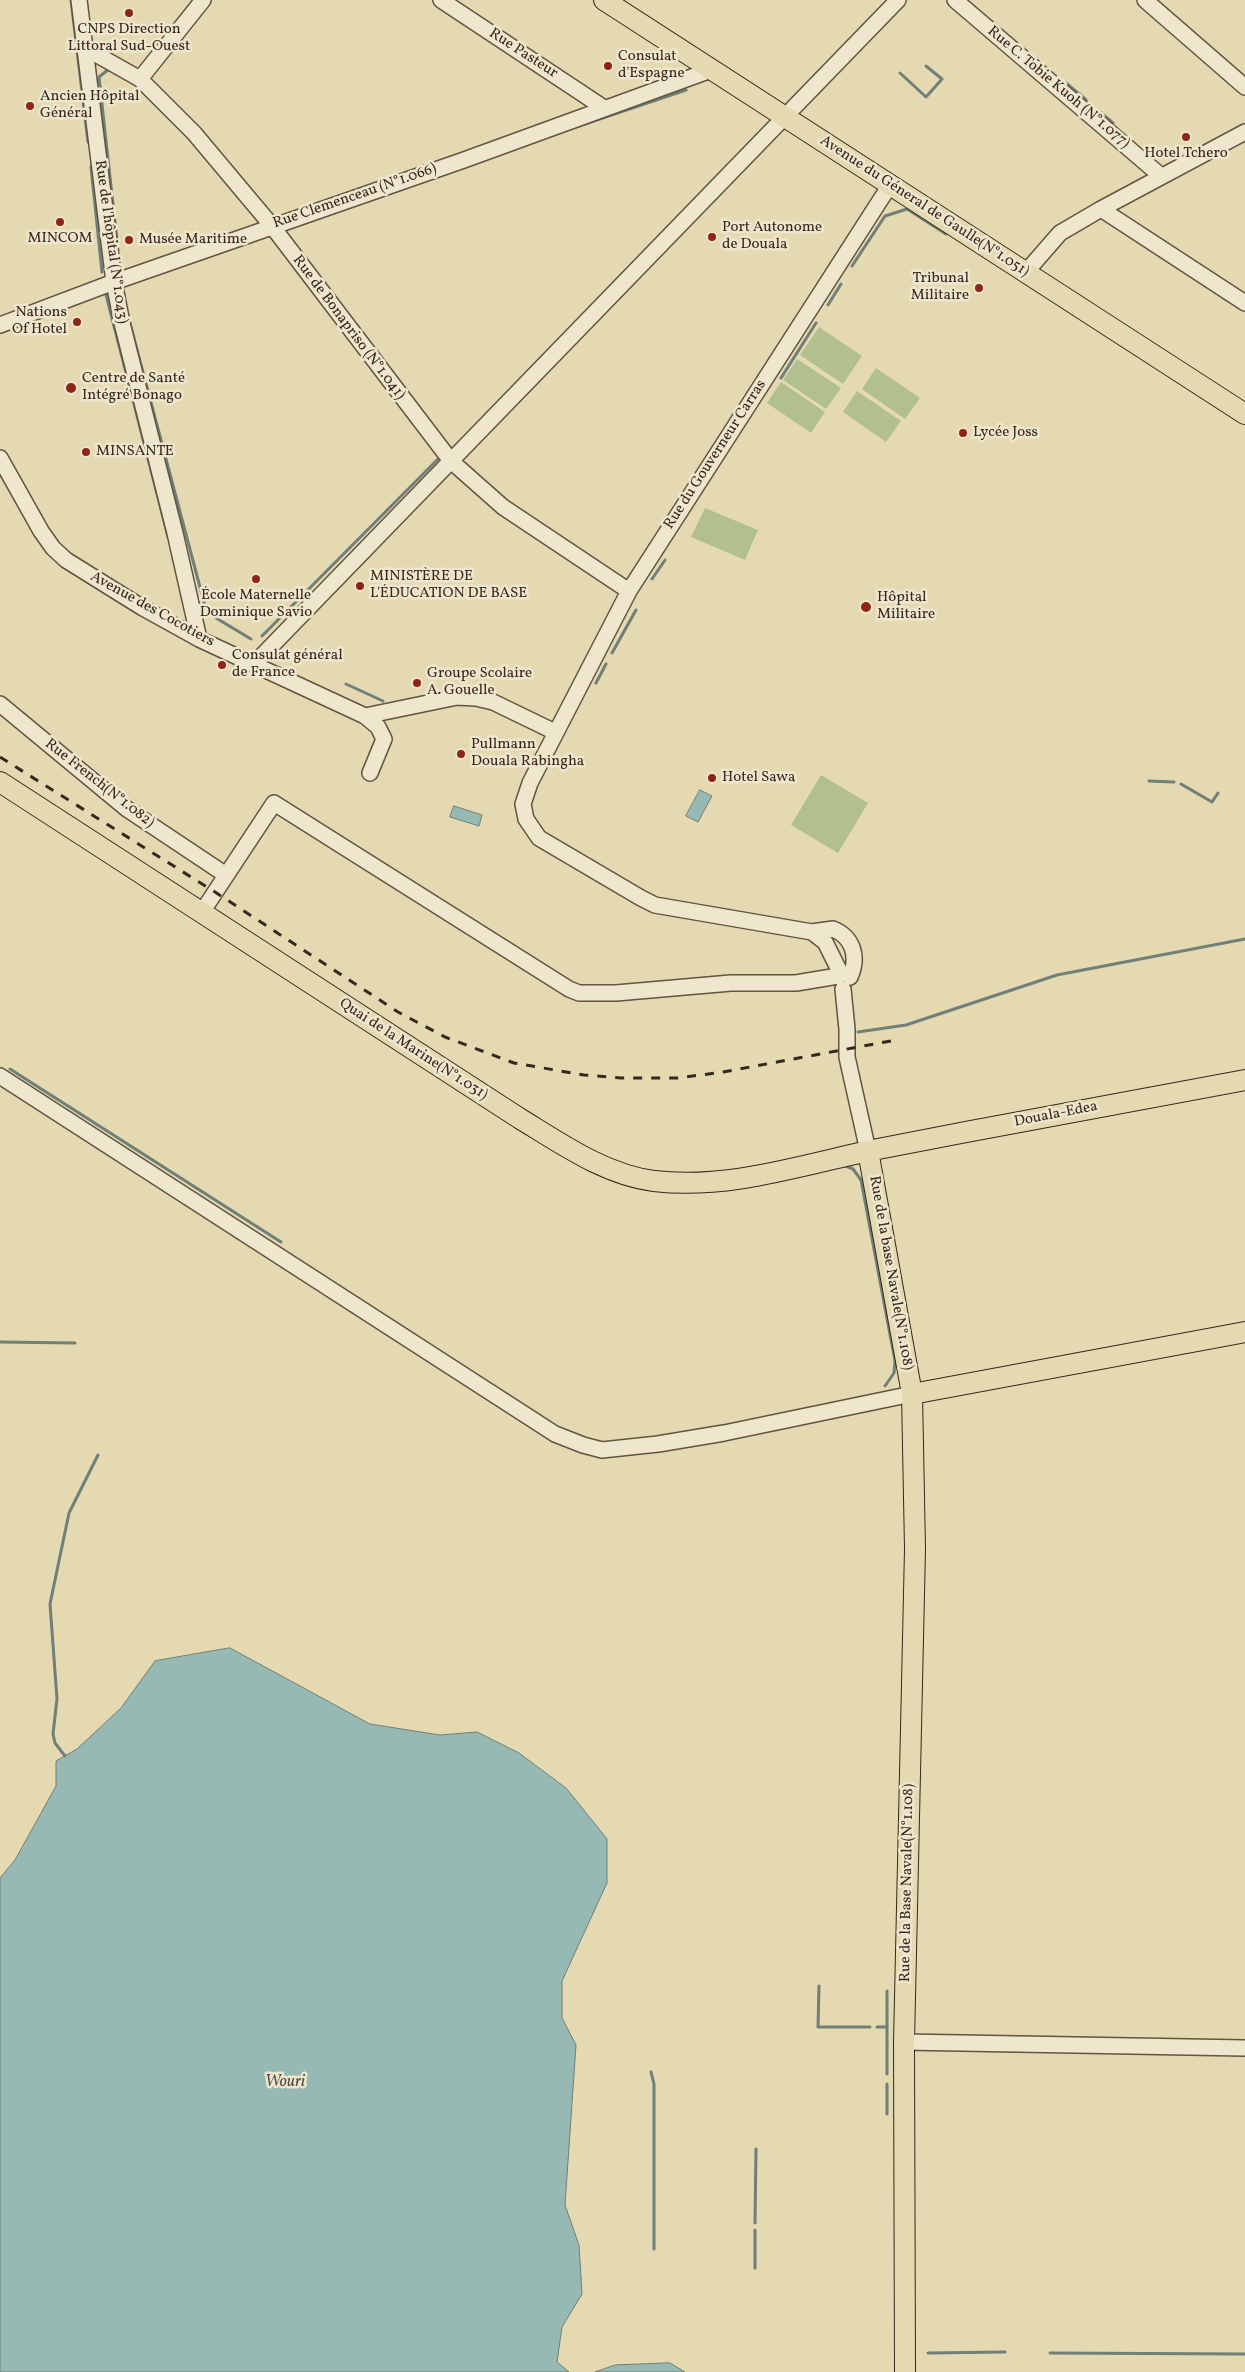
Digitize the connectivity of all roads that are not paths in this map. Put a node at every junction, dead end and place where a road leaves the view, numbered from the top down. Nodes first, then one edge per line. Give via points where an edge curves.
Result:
1 (79, 0) edge
2 (203, 0) edge
3 (441, 0) edge
4 (604, 0) edge
5 (898, 0) edge
6 (955, 0) edge
7 (1145, 0) edge
8 (85, 48) junction
9 (711, 70) junction
10 (140, 79) junction
11 (1245, 87) edge
12 (604, 108) junction
13 (785, 118) junction
14 (1244, 129) edge
15 (1161, 176) junction
16 (890, 185) junction
17 (1100, 208) junction
18 (272, 226) junction
19 (1026, 272) junction
20 (114, 282) junction
21 (1245, 303) edge
22 (0, 325) edge
23 (1245, 414) edge
24 (0, 458) edge
25 (451, 461) junction
26 (629, 591) junction
27 (199, 638) junction
28 (254, 664) junction
29 (0, 704) edge
30 (364, 716) junction
31 (555, 732) junction
32 (370, 773) dead end
33 (0, 782) edge
34 (226, 875) junction
35 (202, 912) junction
36 (812, 932) junction
37 (842, 981) junction
38 (0, 1076) edge
39 (1245, 1080) edge
40 (868, 1151) junction
41 (1245, 1332) edge
42 (912, 1394) junction
43 (904, 2042) junction
44 (1245, 2048) edge
45 (905, 2372) edge

1 - 8 street, Rue de l'hôpital (N°1.043)
2 - 10 street
3 - 12 street, Rue Pasteur
4 - 9 main road, Avenue du Géneral de Gaulle(N°1.051)
5 - 13 street
6 - 15 street, Rue C. Tobie Kuoh (N°1.077)
7 - 11 street
8 - 10 street, Rue de Bonapriso (N°1.041)
8 - 20 street, Rue de l'hôpital (N°1.043)
9 - 12 street, Rue Clemenceau (N°1.066)
9 - 13 main road, Avenue du Géneral de Gaulle(N°1.051)
10 - 18 street, Rue de Bonapriso (N°1.041) via 194,133
12 - 18 street, Rue Clemenceau (N°1.066)
13 - 16 main road, Avenue du Géneral de Gaulle(N°1.051)
13 - 25 street
14 - 15 street
15 - 17 street
16 - 19 main road, Avenue du Géneral de Gaulle(N°1.051)
16 - 26 street, Rue du Gouverneur Carras
17 - 19 street via 1060,233
17 - 21 street
18 - 20 street, Rue Clemenceau (N°1.066)
18 - 25 street, Rue de Bonapriso (N°1.041)
19 - 23 main road, Avenue du Géneral de Gaulle(N°1.051)
20 - 22 street, Rue Clemenceau (N°1.066)
20 - 27 street, Rue de l'hôpital (N°1.043)
24 - 27 street, Avenue des Cocotiers via 52,548 143,608
25 - 26 street, Rue de Bonapriso (N°1.041) via 502,507
25 - 28 street
26 - 31 street, Rue du Gouverneur Carras
27 - 28 street, Avenue des Cocotiers
28 - 30 street, Avenue des Cocotiers
29 - 34 street, Rue French(N°1.082) via 126,809
30 - 31 street via 456,697 476,698 493,702
30 - 32 street via 378,727 384,739
31 - 36 street, Rue du Gouverneur Carras via 523,804 526,818 539,838 655,905
33 - 35 main road, Quai de la Marine(N°1.031)
34 - 35 street
34 - 37 street via 274,803 561,984 579,992 616,993 732,983
35 - 40 main road, Quai de la Marine(N°1.031) via 519,1118 573,1151 626,1174 653,1181 719,1182
36 - 37 street via 825,942
36 - 37 street, Rue du Gouverneur Carras via 833,928 848,938 855,956
37 - 40 street via 847,1058
38 - 42 street via 555,1434 583,1445 602,1450 724,1433
39 - 40 main road, Douala-Edea
40 - 42 main road, Rue de la base Navale(N°1.108)
41 - 42 main road
42 - 43 main road, Rue de la Base Navale(N°1.108) via 915,1549
43 - 44 street
43 - 45 main road, Rue de la Base Navale(N°1.108)

